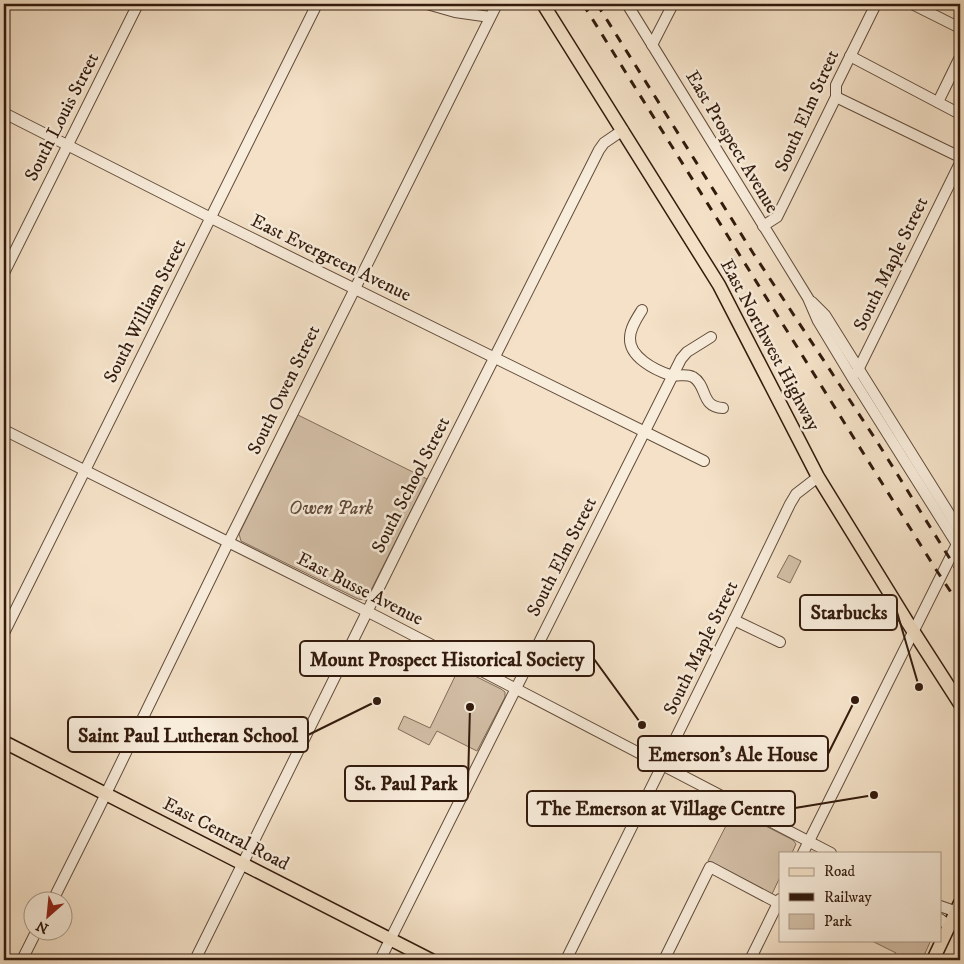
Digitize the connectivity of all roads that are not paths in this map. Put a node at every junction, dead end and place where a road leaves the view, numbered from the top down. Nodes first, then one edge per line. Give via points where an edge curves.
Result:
1 (138, 4) edge
2 (317, 4) edge
3 (427, 4) edge
4 (497, 4) edge
5 (543, 4) edge
6 (627, 4) edge
7 (673, 4) edge
8 (876, 4) edge
9 (912, 4) edge
10 (490, 17) junction
11 (960, 28) edge
12 (652, 44) junction
13 (850, 56) junction
14 (960, 57) edge
15 (836, 97) junction
16 (938, 102) junction
17 (4, 113) edge
18 (960, 114) edge
19 (623, 130) junction
20 (68, 145) junction
21 (960, 157) edge
22 (960, 164) edge
23 (211, 218) junction
24 (763, 226) junction
25 (4, 272) edge
26 (354, 289) junction
27 (808, 298) junction
28 (642, 310) dead end
29 (712, 337) dead end
30 (494, 358) junction
31 (859, 368) junction
32 (673, 376) junction
33 (852, 379) junction
34 (723, 408) dead end
35 (4, 430) edge
36 (645, 432) junction
37 (704, 462) dead end
38 (85, 471) junction
39 (818, 477) junction
40 (960, 531) edge
41 (228, 543) junction
42 (959, 543) edge
43 (368, 612) junction
44 (734, 620) junction
45 (913, 632) junction
46 (4, 633) edge
47 (780, 642) dead end
48 (515, 688) junction
49 (960, 704) edge
50 (4, 742) edge
51 (663, 765) junction
52 (106, 794) junction
53 (809, 842) junction
54 (804, 852) edge
55 (829, 852) edge
56 (243, 865) junction
57 (57, 892) edge
58 (779, 901) edge
59 (942, 906) edge
60 (959, 909) edge
61 (945, 922) edge
62 (390, 940) junction
63 (31, 942) edge
64 (939, 942) edge
65 (22, 960) edge
66 (195, 960) edge
67 (380, 960) edge
68 (431, 960) edge
69 (566, 960) edge
70 (664, 960) edge
71 (750, 960) edge
72 (933, 960) edge

1 - 20 street, South Louis Street
2 - 23 street, South William Street
3 - 10 street
4 - 10 street, South Owen Street
5 - 19 main road, East Northwest Highway
6 - 12 street, East Prospect Avenue
7 - 12 street
8 - 13 street, South Elm Street
9 - 11 street
10 - 26 street, South Owen Street
12 - 24 street, East Prospect Avenue
13 - 15 street, South Elm Street via 836,85
13 - 16 street
14 - 16 street
15 - 21 street
15 - 24 street, South Elm Street via 777,217
16 - 18 street
17 - 20 street, East Evergreen Avenue
19 - 30 street, South School Street via 599,150
19 - 39 main road, East Northwest Highway via 719,285
20 - 23 street, East Evergreen Avenue
20 - 25 street, South Louis Street
22 - 31 street, South Maple Street
23 - 26 street, East Evergreen Avenue
23 - 38 street, South William Street
24 - 27 street, East Prospect Avenue
26 - 30 street, East Evergreen Avenue
26 - 41 street, South Owen Street
27 - 31 street, East Prospect Avenue via 825,315
27 - 33 street, East Prospect Avenue
28 - 32 street via 632,329 630,345 649,365
29 - 32 street, South Elm Street via 683,355
30 - 36 street, East Evergreen Avenue
30 - 43 street, South School Street
31 - 33 street, South Maple Street
31 - 40 street, East Prospect Avenue
32 - 34 street via 692,377 709,404
32 - 36 street, South Elm Street
33 - 42 street, East Prospect Avenue
35 - 38 street, East Busse Avenue
36 - 37 street, East Evergreen Avenue
36 - 48 street, South Elm Street
38 - 41 street, East Busse Avenue
38 - 46 street, South William Street
39 - 44 street, South Maple Street via 796,494
39 - 45 main road, East Northwest Highway
41 - 43 street, East Busse Avenue
41 - 52 street, South Owen Street
42 - 45 street
43 - 48 street, East Busse Avenue
43 - 56 street, South School Street
44 - 47 street
44 - 51 street, South Maple Street
45 - 49 main road, East Northwest Highway
45 - 53 street
48 - 51 street, East Busse Avenue
48 - 62 street, South Elm Street
50 - 52 main road, East Central Road
51 - 53 street, East Busse Avenue
51 - 69 street, South Maple Street
52 - 56 main road, East Central Road
52 - 57 street, South Owen Street
53 - 54 street
53 - 55 street, East Busse Avenue
56 - 62 main road, East Central Road
56 - 66 street, South School Street
58 - 70 street via 710,868
58 - 71 street
59 - 60 street
60 - 61 main road
62 - 67 street, South Elm Street
62 - 68 main road, East Central Road
63 - 65 street
64 - 72 main road

